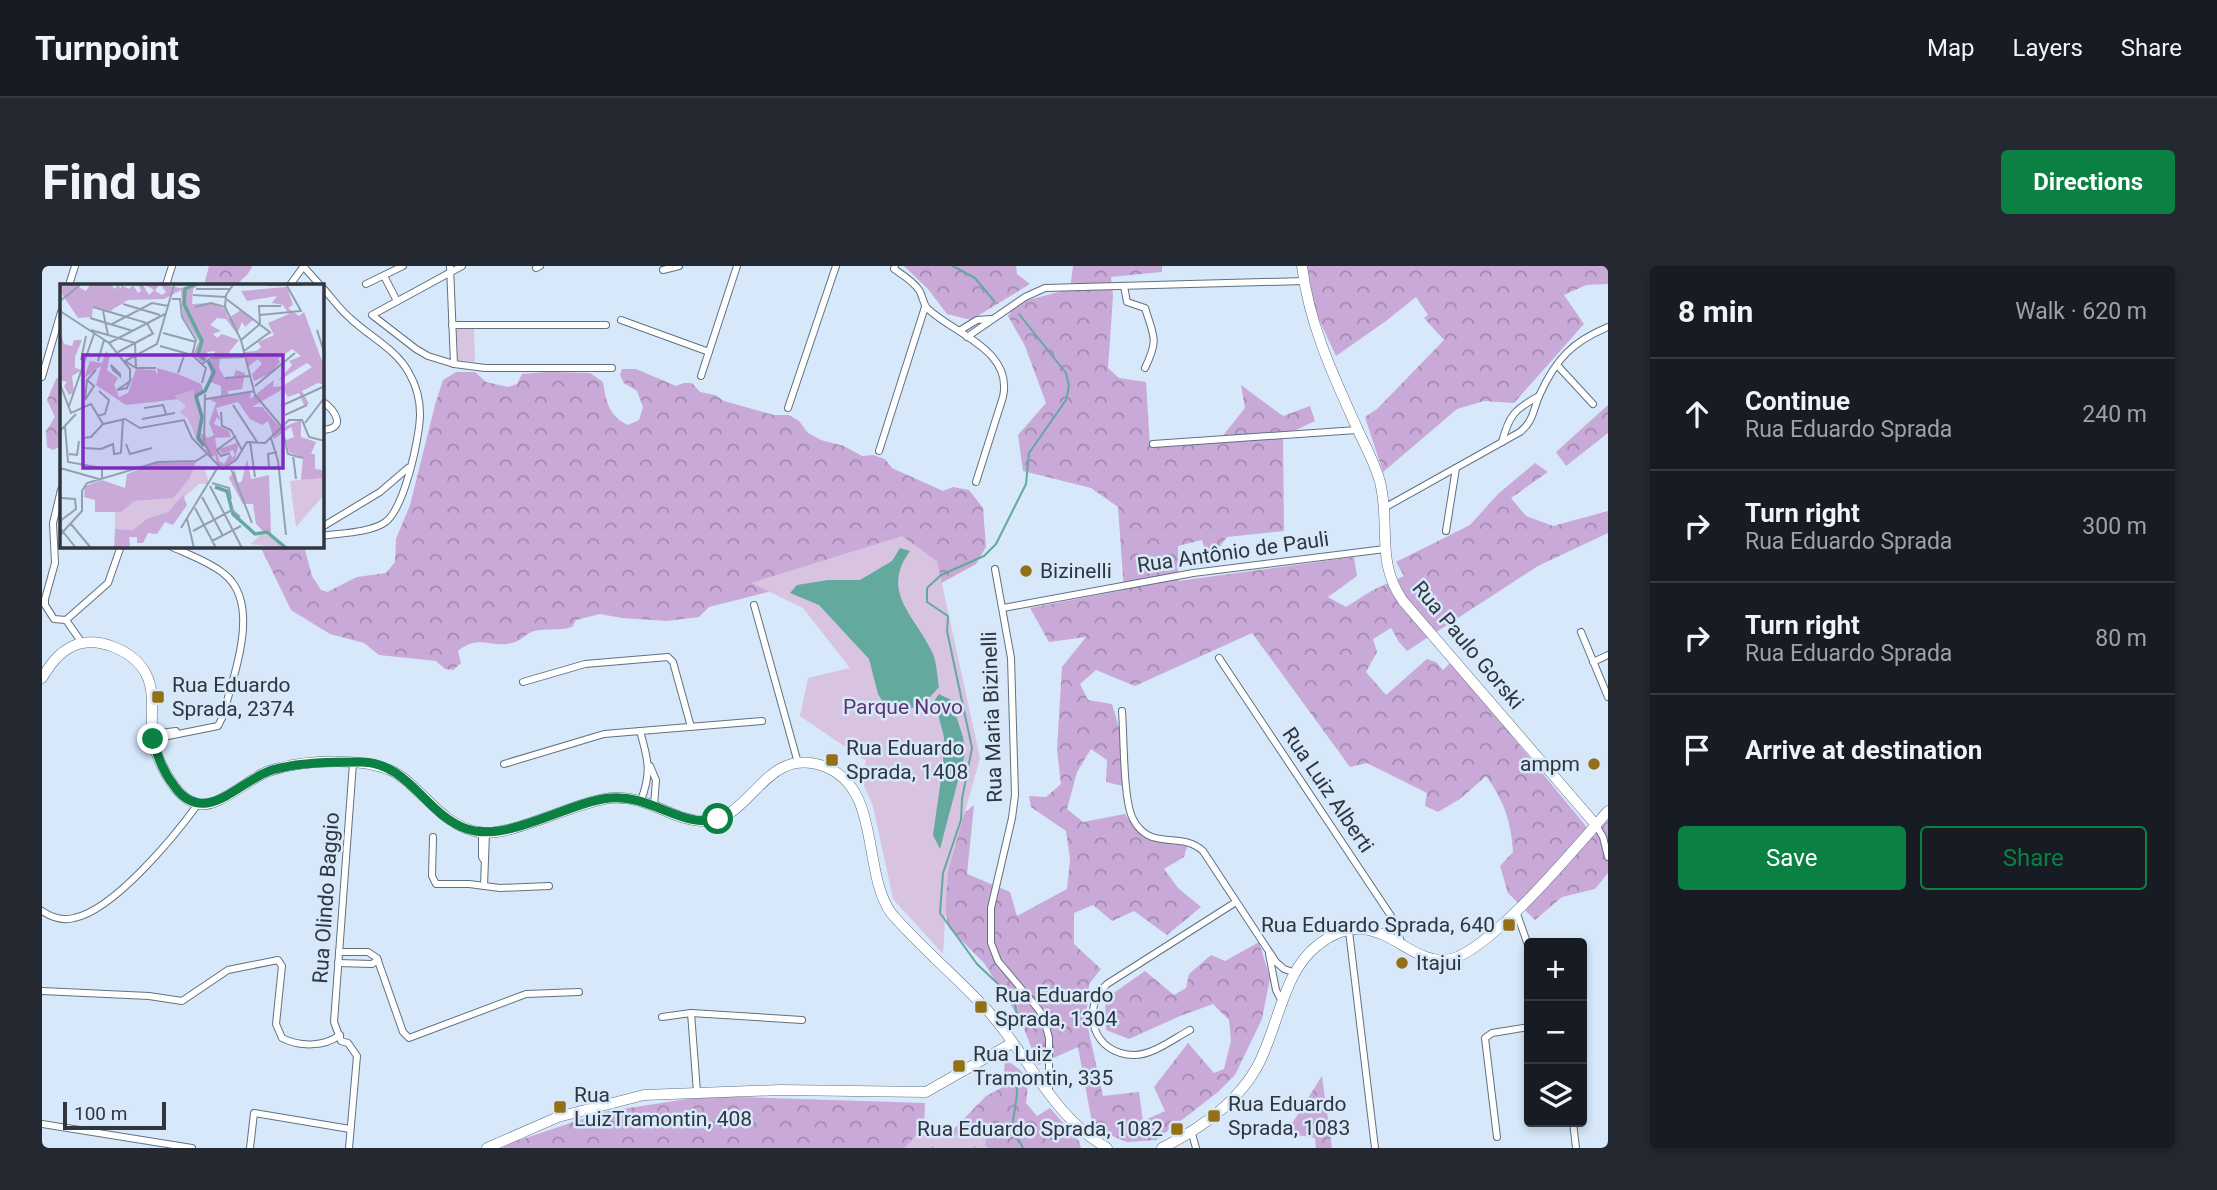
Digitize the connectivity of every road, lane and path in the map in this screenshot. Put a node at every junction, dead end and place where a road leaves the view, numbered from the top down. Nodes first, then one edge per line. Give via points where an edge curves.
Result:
1 (75, 266) edge
2 (172, 266) edge
3 (303, 266) edge
4 (403, 266) edge
5 (462, 266) edge
6 (679, 266) edge
7 (737, 266) edge
8 (836, 266) edge
9 (885, 266) edge
10 (1303, 266) edge
11 (895, 267) edge
12 (450, 269) edge
13 (663, 270) dead end
14 (384, 276) junction
15 (1304, 281) junction
16 (69, 284) edge
17 (166, 284) edge
18 (291, 284) edge
19 (319, 284) edge
20 (366, 284) dead end
21 (1124, 286) junction
22 (324, 289) edge
23 (397, 301) junction
24 (925, 307) junction
25 (60, 315) edge
26 (991, 319) junction
27 (621, 320) dead end
28 (453, 325) junction
29 (606, 325) dead end
30 (1608, 327) edge
31 (959, 331) junction
32 (967, 337) junction
33 (709, 352) junction
34 (44, 363) edge
35 (454, 364) junction
36 (1557, 365) junction
37 (612, 368) dead end
38 (1145, 368) dead end
39 (701, 376) dead end
40 (42, 377) edge
41 (1539, 396) junction
42 (324, 403) edge
43 (1593, 404) dead end
44 (788, 408) dead end
45 (1357, 429) junction
46 (324, 430) edge
47 (1502, 442) junction
48 (1153, 444) dead end
49 (879, 451) dead end
50 (410, 467) junction
51 (1456, 468) junction
52 (976, 482) dead end
53 (60, 494) edge
54 (1384, 508) junction
55 (324, 526) edge
56 (1446, 531) dead end
57 (324, 536) edge
58 (120, 548) edge
59 (174, 548) edge
60 (1385, 549) junction
61 (995, 569) dead end
62 (754, 606) dead end
63 (1003, 608) junction
64 (66, 620) junction
65 (1581, 632) dead end
66 (79, 644) junction
67 (1608, 655) edge
68 (1219, 658) dead end
69 (1593, 662) junction
70 (42, 678) edge
71 (523, 682) dead end
72 (1608, 696) edge
73 (1122, 711) dead end
74 (762, 721) dead end
75 (691, 727) junction
76 (640, 730) junction
77 (152, 737) junction
78 (353, 763) junction
79 (798, 763) junction
80 (504, 764) dead end
81 (649, 765) junction
82 (641, 800) junction
83 (198, 804) junction
84 (654, 804) junction
85 (1608, 811) edge
86 (1596, 825) junction
87 (484, 833) junction
88 (433, 836) dead end
89 (1608, 857) edge
90 (484, 886) junction
91 (550, 886) dead end
92 (1236, 902) junction
93 (42, 911) edge
94 (1516, 911) junction
95 (1349, 930) junction
96 (1525, 938) edge
97 (1402, 944) junction
98 (339, 952) junction
99 (1269, 952) junction
100 (378, 960) junction
101 (338, 963) junction
102 (1296, 973) junction
103 (43, 992) edge
104 (579, 992) dead end
105 (1283, 1004) junction
106 (691, 1013) junction
107 (662, 1017) dead end
108 (802, 1020) dead end
109 (1524, 1028) edge
110 (1190, 1030) dead end
111 (340, 1035) junction
112 (1012, 1042) junction
113 (697, 1092) junction
114 (1049, 1096) junction
115 (42, 1124) edge
116 (1574, 1127) edge
117 (351, 1129) junction
118 (1191, 1130) junction
119 (1497, 1138) dead end
120 (1099, 1146) edge
121 (192, 1148) edge
122 (250, 1148) edge
123 (349, 1148) edge
124 (487, 1148) edge
125 (1161, 1148) edge
126 (1196, 1148) edge
127 (1375, 1148) edge
128 (1576, 1148) edge

1 - 16 street
2 - 17 street
3 - 18 street
3 - 19 street
4 - 14 street
5 - 12 street
6 - 13 street
7 - 33 street
8 - 44 street
9 - 11 street
10 - 15 main road, Rua Paulo Gorski
11 - 24 street via 919,291
12 - 23 street
12 - 28 street
14 - 20 street
14 - 23 street
15 - 21 street
15 - 45 main road, Rua Paulo Gorski via 1315,330
21 - 26 street via 1039,290
21 - 38 street via 1127,302 1145,308 1155,341
22 - 50 street via 353,321 395,354 413,380 420,421
23 - 35 street via 372,314 416,349
24 - 31 street
24 - 49 street
25 - 34 street
26 - 31 street via 977,320
26 - 32 street
27 - 33 street
28 - 29 street
28 - 35 street
30 - 36 street via 1575,343
31 - 32 street
32 - 52 street via 998,362 1005,383
33 - 39 street
34 - 40 street
35 - 37 street
36 - 41 street
36 - 43 street
41 - 47 street via 1530,422
41 - 47 street via 1511,415
42 - 46 street via 337,416 334,426
45 - 48 street
45 - 54 main road, Rua Paulo Gorski via 1377,471
47 - 51 street
50 - 55 street via 380,492
50 - 57 street via 402,500 387,521
51 - 54 street
51 - 56 street
53 - 64 street via 52,523 55,563 44,602 54,618
54 - 60 main road, Rua Paulo Gorski
58 - 64 street via 108,583
59 - 77 street via 224,573 239,591 243,631 221,721 212,729
60 - 63 street, Rua Antônio de Pauli via 1194,573
60 - 86 main road, Rua Paulo Gorski via 1389,576 1403,601
61 - 63 street, Rua Maria Bizinelli
62 - 79 street
63 - 114 street, Rua Maria Bizinelli via 1011,658 1015,795 991,908 991,943 998,961 1044,1019 1049,1038
64 - 66 street
65 - 69 street
66 - 70 main road via 56,657
66 - 77 main road via 100,644 136,660 150,684
67 - 69 street
68 - 97 street, Rua Luiz Alberti via 1391,916
69 - 72 street
71 - 75 street via 608,660 668,657
73 - 92 street via 1133,820 1151,836 1196,845
74 - 75 street
75 - 76 street
76 - 80 street via 595,736
76 - 81 street
77 - 83 main road via 170,781
78 - 83 main road via 275,769 217,801
78 - 87 main road via 394,771 455,824
78 - 98 street, Rua Olindo Baggio
79 - 84 main road via 776,771 718,819 692,820
79 - 112 main road via 835,771 848,783 864,817 885,904
81 - 82 street
81 - 84 street via 656,780
82 - 84 main road
82 - 87 main road via 600,800
83 - 93 street via 118,892 74,918 59,919
85 - 86 main road
86 - 89 street
86 - 94 main road
87 - 90 street
88 - 90 street via 436,884
90 - 91 street
92 - 99 street
92 - 110 street via 1107,984 1092,1008 1099,1037 1125,1054 1152,1051
94 - 96 street
94 - 97 main road via 1476,946 1452,959 1431,958
95 - 97 main road via 1376,932
95 - 102 main road via 1315,947
95 - 127 street
98 - 100 street via 368,952
98 - 101 street, Rua Olindo Baggio
99 - 102 street via 1284,969
99 - 105 street
100 - 101 street via 372,964
100 - 104 street via 409,1038 526,994
101 - 111 street, Rua Olindo Baggio via 334,1022
102 - 105 main road
103 - 111 street via 182,1001 228,970 278,960 282,965 276,1024 282,1038 319,1045
105 - 118 main road via 1251,1077 1233,1098
106 - 107 street
106 - 108 street
106 - 113 street
109 - 119 street via 1485,1038
111 - 117 street via 357,1056
112 - 113 main road via 926,1092
112 - 114 main road
113 - 124 main road via 644,1095 598,1105 542,1122
114 - 120 main road
115 - 121 street
116 - 128 street
117 - 122 street via 254,1112
117 - 123 street
118 - 125 main road
118 - 126 street

